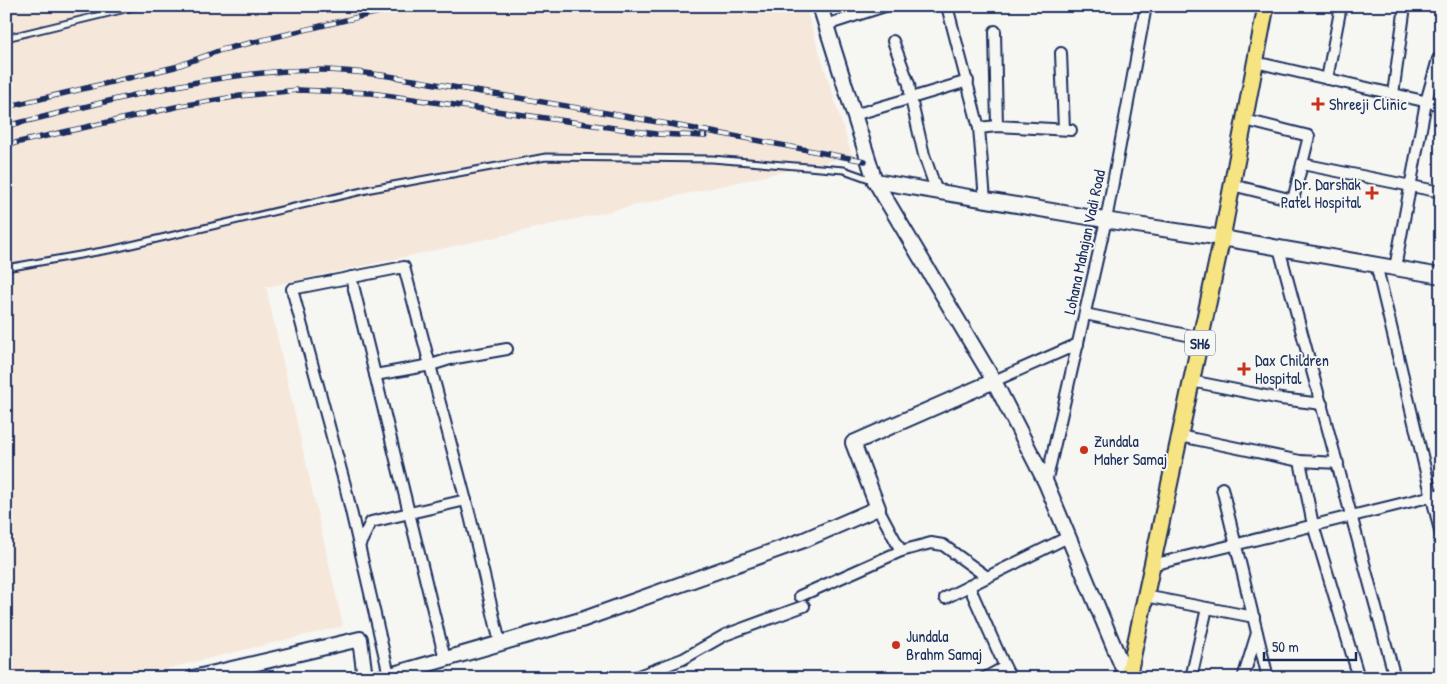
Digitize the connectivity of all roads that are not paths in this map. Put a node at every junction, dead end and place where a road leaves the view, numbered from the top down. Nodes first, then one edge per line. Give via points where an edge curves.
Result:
1 (138, 6) edge
2 (820, 6) edge
3 (885, 6) edge
4 (947, 6) edge
5 (1146, 6) edge
6 (1266, 6) edge
7 (1341, 6) edge
8 (1405, 6) edge
9 (826, 25) junction
10 (995, 32) dead end
11 (6, 38) edge
12 (893, 41) dead end
13 (1061, 53) dead end
14 (1441, 58) edge
15 (1256, 62) junction
16 (1327, 79) junction
17 (968, 81) junction
18 (1393, 94) junction
19 (911, 99) junction
20 (1426, 102) junction
21 (1441, 105) edge
22 (854, 115) junction
23 (1245, 120) junction
24 (997, 126) junction
25 (979, 128) junction
26 (1302, 164) junction
27 (875, 181) junction
28 (1232, 185) junction
29 (1410, 186) junction
30 (937, 192) junction
31 (1441, 192) edge
32 (985, 200) junction
33 (1106, 220) junction
34 (1222, 238) junction
35 (1279, 248) junction
36 (1376, 264) junction
37 (6, 268) edge
38 (1395, 268) junction
39 (1441, 276) edge
40 (351, 277) junction
41 (1085, 314) junction
42 (1200, 338) junction
43 (1078, 344) junction
44 (508, 349) dead end
45 (431, 365) junction
46 (375, 375) junction
47 (994, 381) junction
48 (1191, 381) junction
49 (1322, 404) junction
50 (1180, 436) junction
51 (1300, 462) junction
52 (1338, 463) junction
53 (1046, 483) junction
54 (1222, 488) dead end
55 (1436, 495) edge
56 (466, 500) junction
57 (878, 508) junction
58 (410, 514) junction
59 (1352, 516) junction
60 (1313, 525) junction
61 (1441, 535) edge
62 (1068, 536) junction
63 (1236, 544) junction
64 (359, 546) junction
65 (901, 551) junction
66 (1152, 565) junction
67 (986, 577) junction
68 (969, 586) junction
69 (800, 596) dead end
70 (1145, 596) junction
71 (945, 598) dead end
72 (804, 606) dead end
73 (1207, 608) junction
74 (1254, 617) junction
75 (1257, 632) junction
76 (500, 644) junction
77 (446, 659) junction
78 (1005, 667) junction
79 (203, 677) edge
80 (384, 677) edge
81 (365, 678) edge
82 (633, 678) edge
83 (985, 678) edge
84 (1011, 678) edge
85 (1127, 678) edge
86 (1192, 678) edge
87 (1243, 678) edge
88 (1268, 678) edge
89 (1359, 678) edge
90 (1395, 678) edge

1 - 11 lane
2 - 9 street
3 - 9 street
4 - 17 street
5 - 33 street, Lohana Mahajan Vadi Road
6 - 15 main road, SH6
7 - 16 street
8 - 18 street
9 - 22 street
10 - 24 street
12 - 19 street via 909,84
13 - 24 street via 1067,130
14 - 20 street via 1438,59
15 - 16 street
15 - 23 main road, SH6
16 - 18 street
17 - 19 street
17 - 25 street
18 - 20 street
19 - 22 street
19 - 30 street via 924,155
20 - 21 street
20 - 29 street
22 - 27 street
23 - 26 street via 1309,136
23 - 28 main road, SH6
24 - 25 street
25 - 32 street
26 - 28 street via 1293,200
26 - 29 street
27 - 30 street
27 - 37 lane via 844,170 712,159 546,157 372,188 114,249
27 - 47 street
28 - 34 main road, SH6
29 - 31 street
29 - 38 street
30 - 32 street
32 - 33 street
33 - 34 street
33 - 41 street, Lohana Mahajan Vadi Road
34 - 35 street
34 - 42 main road, SH6
35 - 36 street
35 - 49 street
36 - 38 street
36 - 55 street
38 - 39 street
40 - 45 street via 404,267
40 - 46 street
40 - 64 street via 292,289
41 - 42 street
41 - 43 street, Lohana Mahajan Vadi Road
42 - 48 main road, SH6
43 - 47 street
43 - 53 street, Lohana Mahajan Vadi Road
44 - 45 street
45 - 46 street
45 - 56 street
46 - 58 street
47 - 53 street
47 - 57 street via 853,443
48 - 49 street
48 - 50 main road, SH6
49 - 52 street
50 - 51 street
50 - 66 main road, SH6
51 - 52 street
51 - 60 street
52 - 59 street
53 - 62 street
54 - 63 street
55 - 59 street
55 - 61 street
56 - 58 street
56 - 76 street
57 - 65 street
57 - 76 street via 804,540 584,619
58 - 64 street via 371,522
58 - 77 street
59 - 60 street
59 - 90 street
60 - 63 street
60 - 89 street
62 - 67 street
62 - 85 street
63 - 66 street
63 - 74 street
64 - 80 street
65 - 67 street via 931,543 943,545
65 - 69 street
66 - 70 main road, SH6
67 - 68 street
68 - 71 street
68 - 78 street
70 - 73 street
70 - 85 main road, SH6
72 - 82 street via 725,635 683,659
73 - 74 street
73 - 86 street
74 - 75 street
75 - 87 street
75 - 88 street
76 - 77 street
77 - 80 street
78 - 83 street
78 - 84 street
79 - 81 street via 360,639

